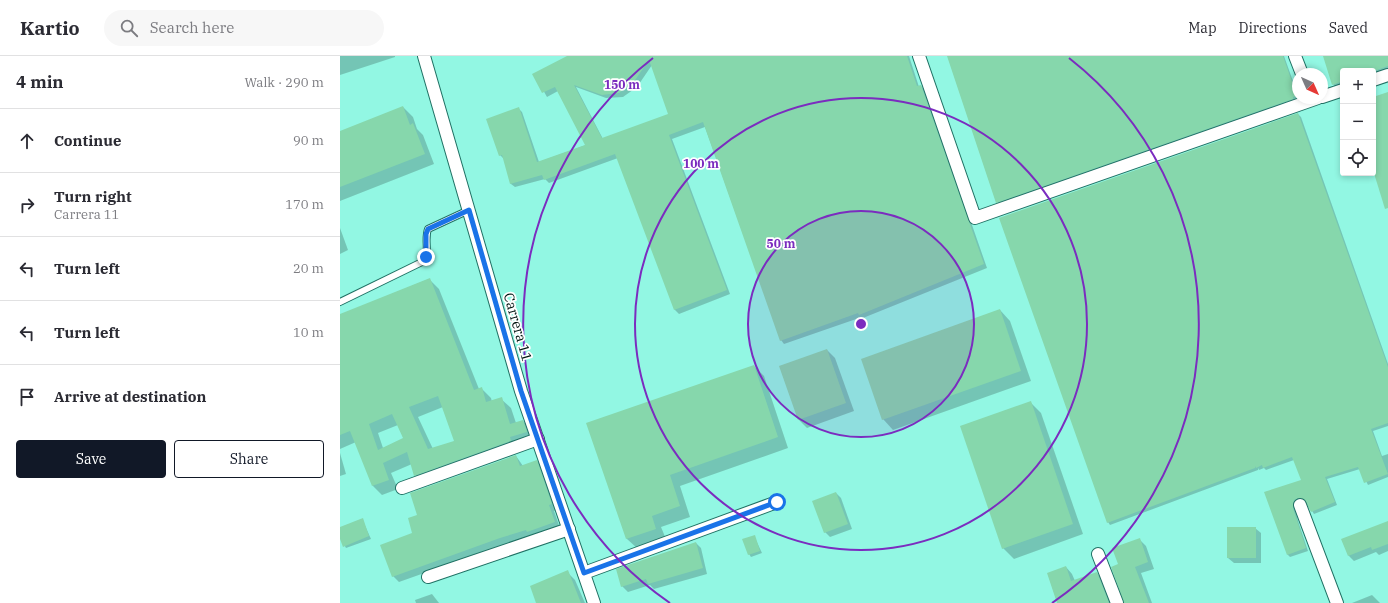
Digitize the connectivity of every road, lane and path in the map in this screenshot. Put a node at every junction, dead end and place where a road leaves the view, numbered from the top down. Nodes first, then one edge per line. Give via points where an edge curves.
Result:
1 (424, 56) edge
2 (920, 56) edge
3 (1295, 56) edge
4 (1300, 68) edge
5 (1388, 75) edge
6 (1376, 79) edge
7 (1340, 91) edge
8 (1328, 94) edge
9 (1299, 104) edge
10 (469, 210) junction
11 (340, 302) edge
12 (538, 438) junction
13 (402, 488) dead end
14 (777, 502) dead end
15 (1300, 505) dead end
16 (569, 529) junction
17 (1098, 554) dead end
18 (584, 573) junction
19 (428, 577) dead end
20 (594, 603) edge
21 (1117, 603) edge
22 (1337, 603) edge

1 - 10 street, Carrera 11
2 - 9 street via 975,218
3 - 4 street
5 - 6 street
7 - 8 street
10 - 11 lane via 428,229 424,261
10 - 12 street, Carrera 11 via 519,385
12 - 13 street
12 - 16 street, Carrera 11
14 - 18 street
15 - 22 street
16 - 18 street, Carrera 11
16 - 19 street
17 - 21 street
18 - 20 street, Carrera 11

